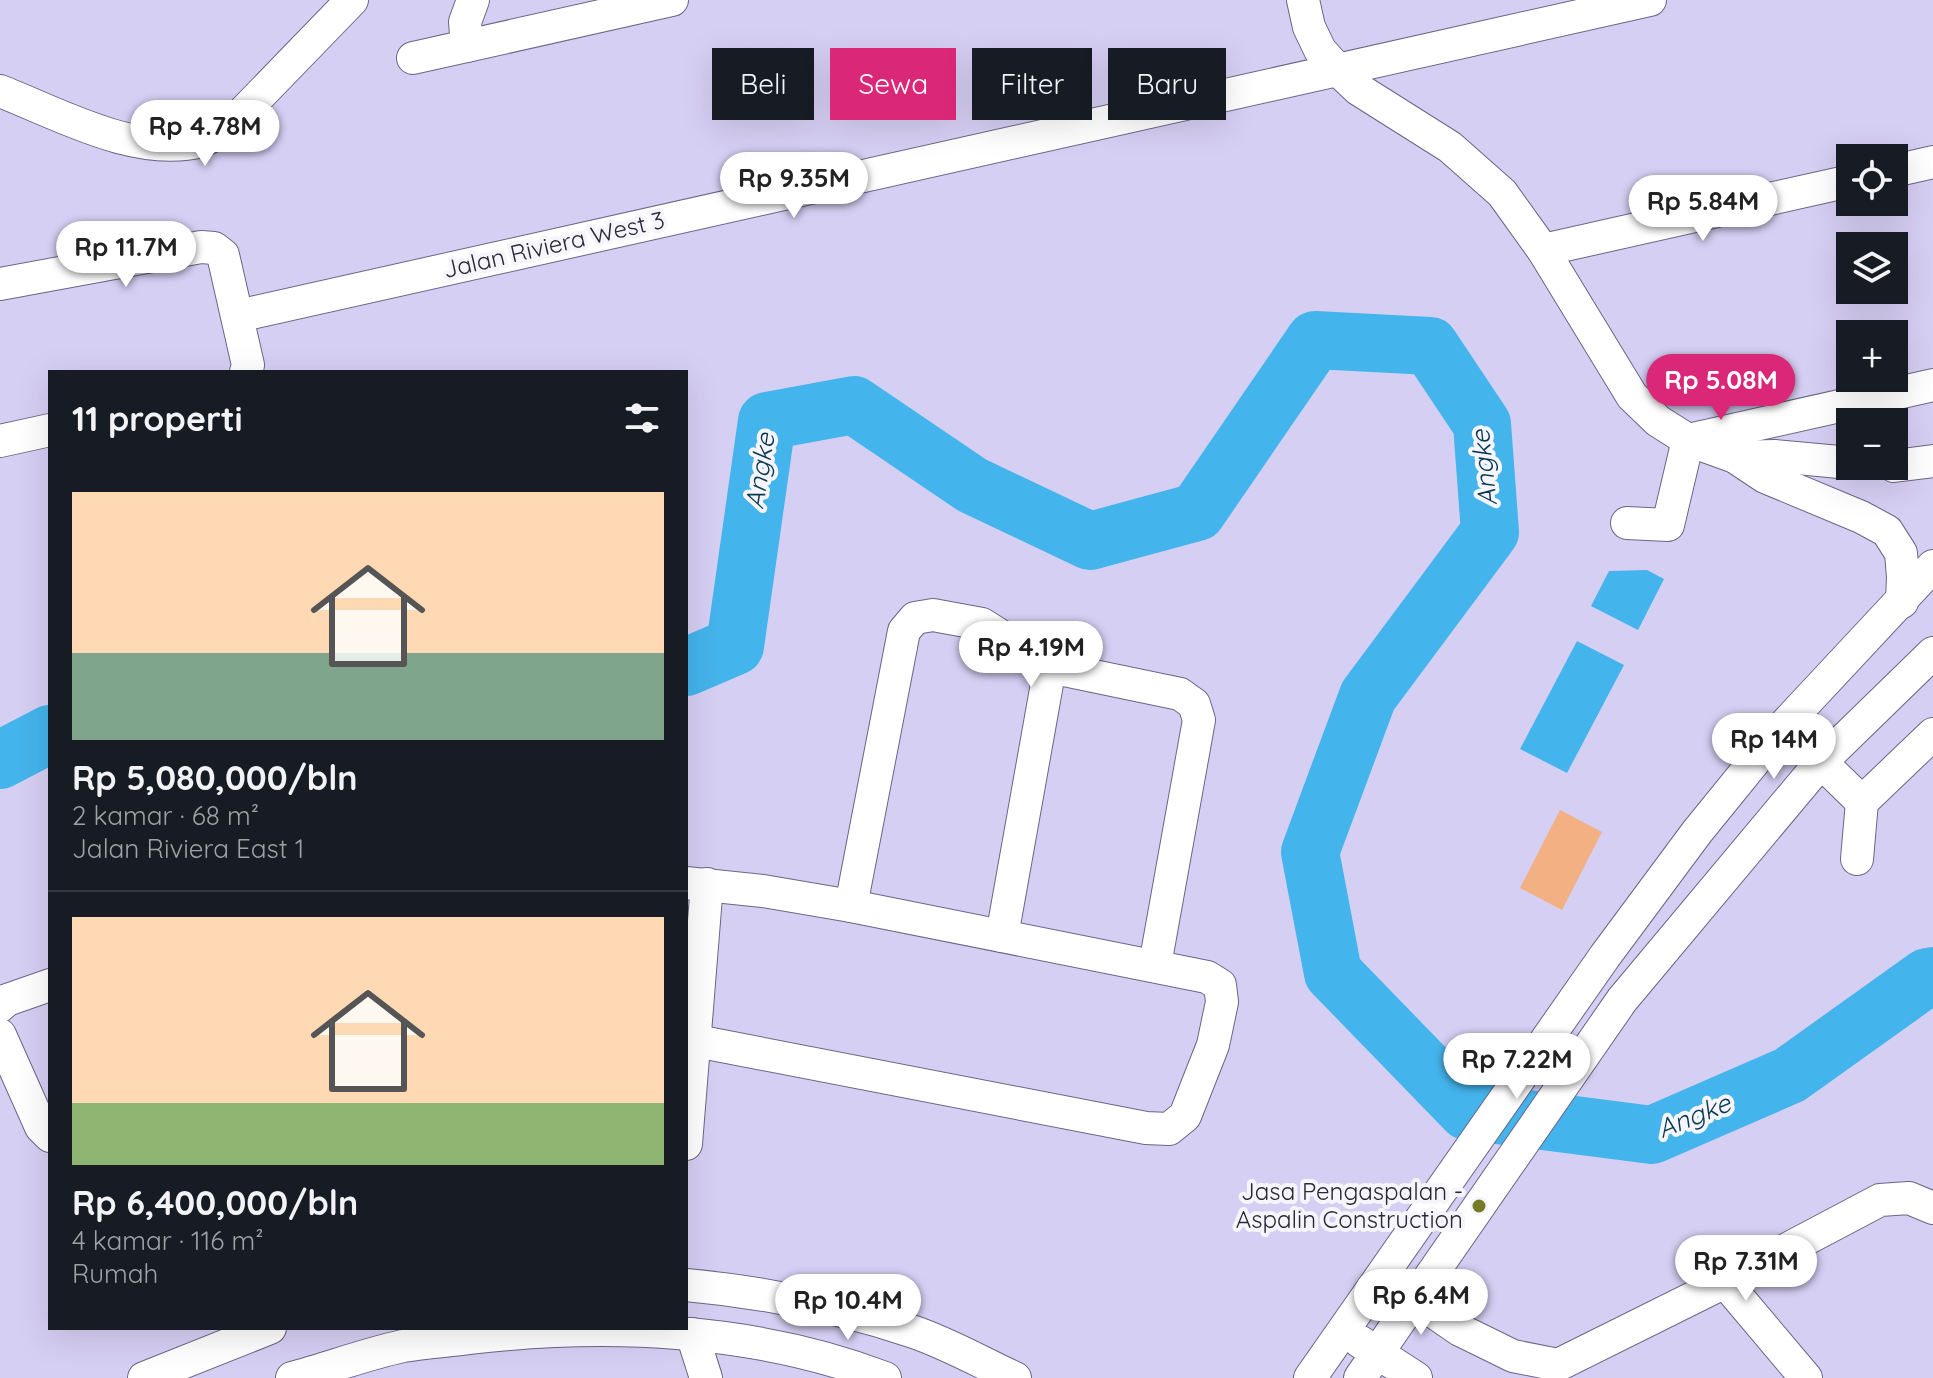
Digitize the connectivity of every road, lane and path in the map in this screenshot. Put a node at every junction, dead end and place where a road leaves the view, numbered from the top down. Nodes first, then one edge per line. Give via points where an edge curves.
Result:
1 (352, 0) edge
2 (473, 0) edge
3 (672, 0) edge
4 (1303, 0) edge
5 (1650, 0) edge
6 (467, 46) junction
7 (413, 58) dead end
8 (1338, 70) junction
9 (0, 91) edge
10 (1933, 162) edge
11 (1908, 168) edge
12 (1836, 184) edge
13 (1543, 250) junction
14 (0, 284) edge
15 (238, 316) junction
16 (247, 370) edge
17 (1933, 385) edge
18 (48, 430) edge
19 (1688, 440) junction
20 (0, 441) edge
21 (1735, 457) junction
22 (1933, 461) edge
23 (1836, 462) edge
24 (1908, 464) edge
25 (1627, 523) dead end
26 (1933, 566) edge
27 (1902, 602) junction
28 (1933, 653) edge
29 (1050, 667) junction
30 (1933, 734) edge
31 (1821, 762) junction
32 (1862, 802) junction
33 (1857, 859) dead end
34 (696, 884) edge
35 (851, 906) junction
36 (1002, 936) junction
37 (1605, 956) junction
38 (1155, 965) junction
39 (1639, 979) junction
40 (48, 986) edge
41 (0, 1006) edge
42 (0, 1035) edge
43 (690, 1040) edge
44 (688, 1092) edge
45 (48, 1134) edge
46 (1933, 1208) edge
47 (1383, 1277) junction
48 (1725, 1282) junction
49 (688, 1285) edge
50 (1414, 1299) junction
51 (265, 1330) edge
52 (1343, 1330) junction
53 (692, 1334) junction
54 (1369, 1366) edge
55 (1510, 1367) edge
56 (1559, 1372) edge
57 (144, 1378) edge
58 (292, 1378) edge
59 (706, 1378) edge
60 (885, 1378) edge
61 (1015, 1378) edge
62 (1310, 1378) edge
63 (1416, 1378) edge
64 (1806, 1378) edge

1 - 9 street via 229,127 203,140 173,145 139,142
2 - 6 street via 465,22
3 - 6 street
4 - 8 street via 1320,50
5 - 8 street, Jalan Riviera West 3
6 - 7 street
8 - 13 street via 1471,165 1502,193
8 - 15 street, Jalan Riviera West 3
10 - 11 street
12 - 13 street
13 - 19 street via 1632,396
14 - 15 street via 214,248 223,255
15 - 16 street
17 - 19 street
18 - 20 street
19 - 21 street
19 - 25 street via 1668,525
21 - 23 street
21 - 27 street via 1765,477 1887,531 1901,553
22 - 24 street
26 - 27 street
27 - 37 street via 1779,731
28 - 31 street
29 - 35 street via 982,624 933,615 915,618 904,631
29 - 36 street
29 - 38 street via 1180,694 1194,704 1199,720
30 - 32 street
31 - 32 street
31 - 39 street
32 - 33 street
34 - 35 street
34 - 43 street
35 - 36 street
36 - 38 street
37 - 39 street
37 - 47 street
38 - 43 street via 1207,977 1220,985 1222,1002 1213,1045 1185,1116 1169,1129
39 - 50 street
40 - 41 street
42 - 45 street
43 - 44 street
46 - 48 street via 1909,1198 1880,1200
47 - 50 street
47 - 52 street
48 - 56 street
48 - 64 street
49 - 61 street via 755,1292 834,1309 917,1333
50 - 54 street
50 - 55 street
51 - 57 street
52 - 54 street
52 - 62 street
53 - 58 street via 521,1332 404,1346
53 - 59 street
53 - 60 street via 798,1352
54 - 63 street
55 - 56 street

